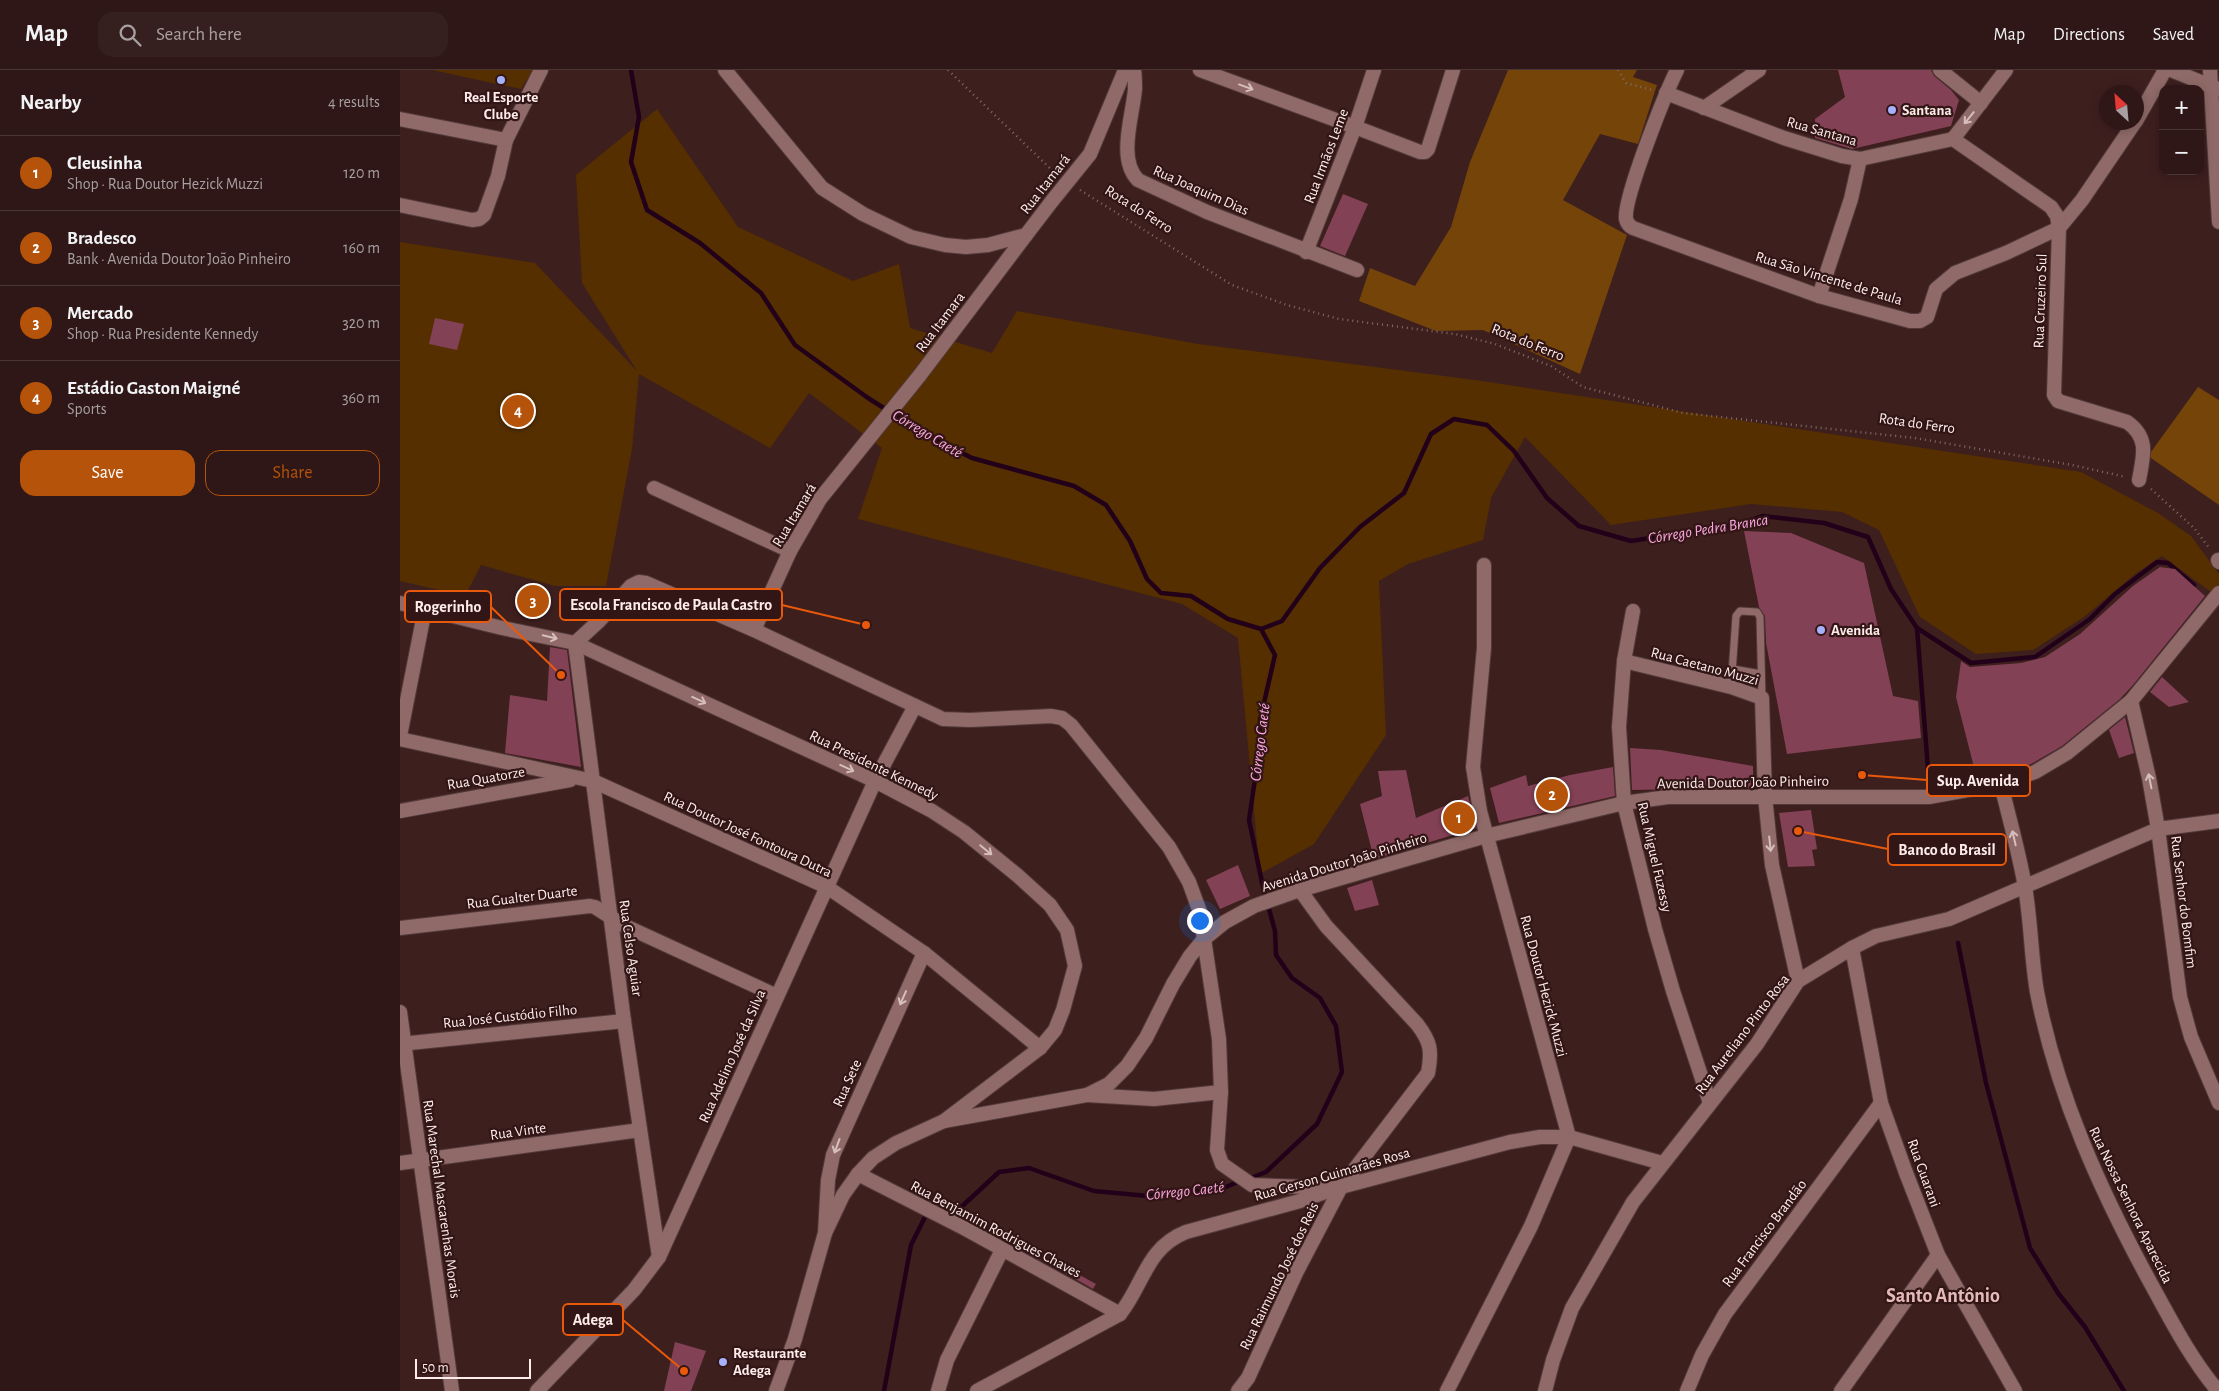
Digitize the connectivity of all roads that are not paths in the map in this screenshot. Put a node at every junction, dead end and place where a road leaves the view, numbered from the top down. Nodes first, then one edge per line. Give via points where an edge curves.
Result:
1 (541, 70) edge
2 (725, 70) edge
3 (1125, 70) edge
4 (1134, 70) edge
5 (1200, 70) edge
6 (1374, 70) edge
7 (1453, 70) edge
8 (1677, 70) edge
9 (1759, 70) edge
10 (1940, 70) edge
11 (2006, 70) edge
12 (2166, 70) edge
13 (2171, 70) edge
14 (2210, 70) edge
15 (2215, 88) edge
16 (1666, 93) junction
17 (1981, 103) junction
18 (1704, 108) junction
19 (2144, 108) edge
20 (400, 119) edge
21 (1355, 127) junction
22 (2130, 130) edge
23 (1953, 139) junction
24 (506, 140) junction
25 (1860, 159) junction
26 (400, 205) edge
27 (2219, 222) edge
28 (2059, 228) junction
29 (1026, 235) junction
30 (1306, 252) junction
31 (1357, 270) dead end
32 (1819, 296) junction
33 (877, 427) joint
34 (2139, 480) road end
35 (654, 488) dead end
36 (790, 551) junction
37 (1484, 565) dead end
38 (2219, 593) edge
39 (400, 603) edge
40 (425, 609) junction
41 (1633, 611) dead end
42 (754, 630) junction
43 (575, 643) junction
44 (1624, 661) junction
45 (1732, 669) junction
46 (1761, 674) junction
47 (1731, 687) junction
48 (1762, 698) junction
49 (2131, 701) junction
50 (915, 706) junction
51 (400, 738) edge
52 (586, 780) junction
53 (875, 781) junction
54 (2001, 784) junction
55 (1764, 796) junction
56 (1624, 803) junction
57 (400, 811) edge
58 (2219, 821) edge
59 (2158, 829) junction
60 (1486, 836) junction
61 (2025, 886) junction
62 (827, 887) junction
63 (1297, 892) junction
64 (610, 917) junction
65 (400, 928) edge
66 (1204, 939) junction
67 (1852, 948) junction
68 (924, 954) junction
69 (1798, 981) junction
70 (777, 996) junction
71 (400, 1012) edge
72 (624, 1021) junction
73 (402, 1044) edge
74 (1040, 1048) junction
75 (1221, 1092) junction
76 (1087, 1095) junction
77 (1710, 1103) junction
78 (1881, 1103) junction
79 (2219, 1103) edge
80 (944, 1121) junction
81 (640, 1130) junction
82 (1568, 1136) junction
83 (419, 1161) junction
84 (400, 1163) edge
85 (1662, 1163) junction
86 (858, 1174) junction
87 (1339, 1188) junction
88 (825, 1233) junction
89 (1002, 1250) junction
90 (1938, 1255) junction
91 (659, 1257) junction
92 (1120, 1314) junction
93 (452, 1391) edge
94 (537, 1391) edge
95 (776, 1391) edge
96 (938, 1391) edge
97 (977, 1391) edge
98 (1238, 1391) edge
99 (1447, 1391) edge
100 (1545, 1391) edge
101 (1687, 1391) edge
102 (1841, 1391) edge
103 (2015, 1391) edge
104 (2218, 1391) edge

1 - 24 street
2 - 29 street via 822,188 863,214 911,237 945,245 988,245
3 - 29 street, Rua Itamará, bridge via 1090,154
4 - 30 street, Rua Joaquim Dias via 1135,90 1128,137 1133,174 1149,186
5 -> 21 street
6 - 21 street, Rua Irmãos Leme
7 - 21 street via 1425,152
8 - 16 street
9 - 18 street
10 - 17 street
11 - 17 street
12 - 19 street
13 - 15 street
14 - 15 street
15 - 27 street
16 - 18 street, Rua Santana
16 - 32 street, Rua São Vincente de Paula via 1635,180 1626,217 1632,228
17 -> 23 street
18 - 25 street, Rua Santana via 1784,138
20 - 24 street
21 - 30 street, Rua Irmãos Leme
22 - 28 street
23 - 25 street, Rua Santana
23 - 28 street via 2051,207 2058,216
24 - 26 street via 495,184 484,215 479,219
25 - 32 street via 1851,199
28 - 32 street, Rua São Vincente de Paula via 1955,274 1936,289 1927,317 1920,321
28 - 34 street, Rua Cruzeiro Sul via 2054,395 2058,401 2134,427 2144,447
29 - 33 street, Rua Itamara
30 - 31 street, Rua Joaquim Dias
33 - 36 street, Rua Itamará via 820,499
35 - 36 street
36 - 42 street, Rua Itamará
37 - 60 street, Rua Doutor Hezick Muzzi via 1484,648 1473,767
38 - 49 street, Avenida Doutor João Pinheiro
39 - 40 street, Rua Presidente Kennedy
40 -> 43 street, Rua Presidente Kennedy
40 - 51 street
41 - 44 street, Rua Miguel Fuzessy
42 - 43 street via 639,582 623,593
42 - 50 street
43 - 52 street, Rua Celso Aguiar
43 -> 53 street, Rua Presidente Kennedy
44 - 47 street, Rua Caetano Muzzi
44 - 56 street, Rua Miguel Fuzessy via 1620,727
45 - 46 lane
45 - 46 lane via 1736,616 1740,611 1754,612 1760,616
45 - 47 lane
46 - 48 lane
47 - 48 street, Rua Caetano Muzzi
48 - 55 street, Rua Caetano Muzzi
49 - 54 street, Avenida Doutor João Pinheiro via 2067,753 2035,772
59 -> 49 street, Rua Senhor do Bomfim
50 - 53 street, Rua Adelino José da Silva
50 - 66 street via 953,721 1051,716 1062,718 1071,725 1169,847 1192,890 1200,912
51 - 52 street, Rua Doutor José Fontoura Dutra
52 - 57 street, Rua Quatorze
52 - 62 street, Rua Doutor José Fontoura Dutra
52 - 64 street, Rua Celso Aguiar
53 - 62 street, Rua Adelino José da Silva
53 -> 74 street, Rua Presidente Kennedy via 964,832 1050,905 1067,930 1075,966 1054,1030
54 - 55 street, Avenida Doutor João Pinheiro via 1928,797
61 -> 54 street, Rua Nossa Senhora Aparecida
55 - 56 street, Avenida Doutor João Pinheiro via 1668,797
55 -> 69 street, Rua Caetano Muzzi via 1772,865
56 - 60 street, Avenida Doutor João Pinheiro
56 - 77 street, Rua Miguel Fuzessy via 1657,938
58 - 59 street, Rua Aureliano Pinto Rosa
59 - 61 street, Rua Aureliano Pinto Rosa
59 - 79 street, Rua Senhor do Bomfim via 2180,997 2190,1036
60 - 63 street, Avenida Doutor João Pinheiro
60 - 82 street, Rua Doutor Hezick Muzzi
61 - 67 street, Rua Aureliano Pinto Rosa via 1949,919 1876,936
61 - 104 street, Rua Nossa Senhora Aparecida via 2037,990 2053,1061 2082,1144 2127,1240 2177,1332 2201,1371
62 - 68 street, Rua Doutor José Fontoura Dutra
62 - 70 street, Rua Adelino José da Silva
63 - 66 street, Avenida Doutor João Pinheiro via 1254,906 1225,922
63 - 87 street, Rua Raimundo José dos Reis via 1417,1024 1427,1037 1431,1056 1428,1073
64 - 65 street, Rua Gualter Duarte via 595,907 579,906
64 - 70 street, Rua Gualter Duarte
64 - 72 street, Rua Celso Aguiar
66 - 75 street via 1219,1039
66 - 76 street, Avenida Doutor João Pinheiro via 1173,984 1146,1038 1127,1066 1108,1084
67 - 69 street, Rua Aureliano Pinto Rosa
67 - 78 street, Rua Guarani
68 - 74 street, Rua Doutor José Fontoura Dutra
68 -> 88 street, Rua Sete via 834,1156 828,1180
69 - 77 street, Rua Aureliano Pinto Rosa via 1757,1044
70 - 91 street, Rua Adelino José da Silva
71 - 73 street, Rua Marechal Mascarenhas Morais
72 - 73 street, Rua José Custódio Filho
72 - 81 street, Rua Celso Aguiar
73 - 83 street, Rua Marechal Mascarenhas Morais
74 - 80 street, Rua Presidente Kennedy
75 - 76 street via 1154,1099
75 - 87 street via 1217,1150 1222,1164 1248,1184
76 - 80 street, Avenida Doutor João Pinheiro
77 - 85 street, Rua Aureliano Pinto Rosa
78 - 90 street, Rua Guarani
78 - 101 street, Rua Francisco Brandão via 1725,1314
80 - 86 street, Avenida Doutor João Pinheiro via 896,1143 873,1158
81 - 83 street, Rua Vinte
81 - 91 street, Rua Celso Aguiar
82 - 85 street, Rua Gerson Guimarães Rosa
82 - 87 street, Rua Gerson Guimarães Rosa via 1510,1142
82 - 99 street via 1531,1226
83 - 84 street, Rua Vinte
83 - 93 street, Rua Marechal Mascarenhas Morais
85 - 100 street, Rua Aureliano Pinto Rosa via 1633,1202 1572,1308
86 - 88 street, Avenida Doutor João Pinheiro via 842,1195
86 - 89 street, Rua Benjamim Rodrigues Chaves
87 - 92 street, Rua Gerson Guimarães Rosa via 1173,1237 1147,1265
87 - 98 street, Rua Raimundo José dos Reis via 1248,1378
88 - 95 street, Avenida Doutor João Pinheiro via 795,1339
89 - 92 street, Rua Benjamim Rodrigues Chaves
89 - 96 street via 947,1360
90 - 102 street
90 - 103 street, Rua Guarani
91 - 94 street, Rua Adelino José da Silva via 634,1290
92 - 97 street, Rua Gerson Guimarães Rosa

